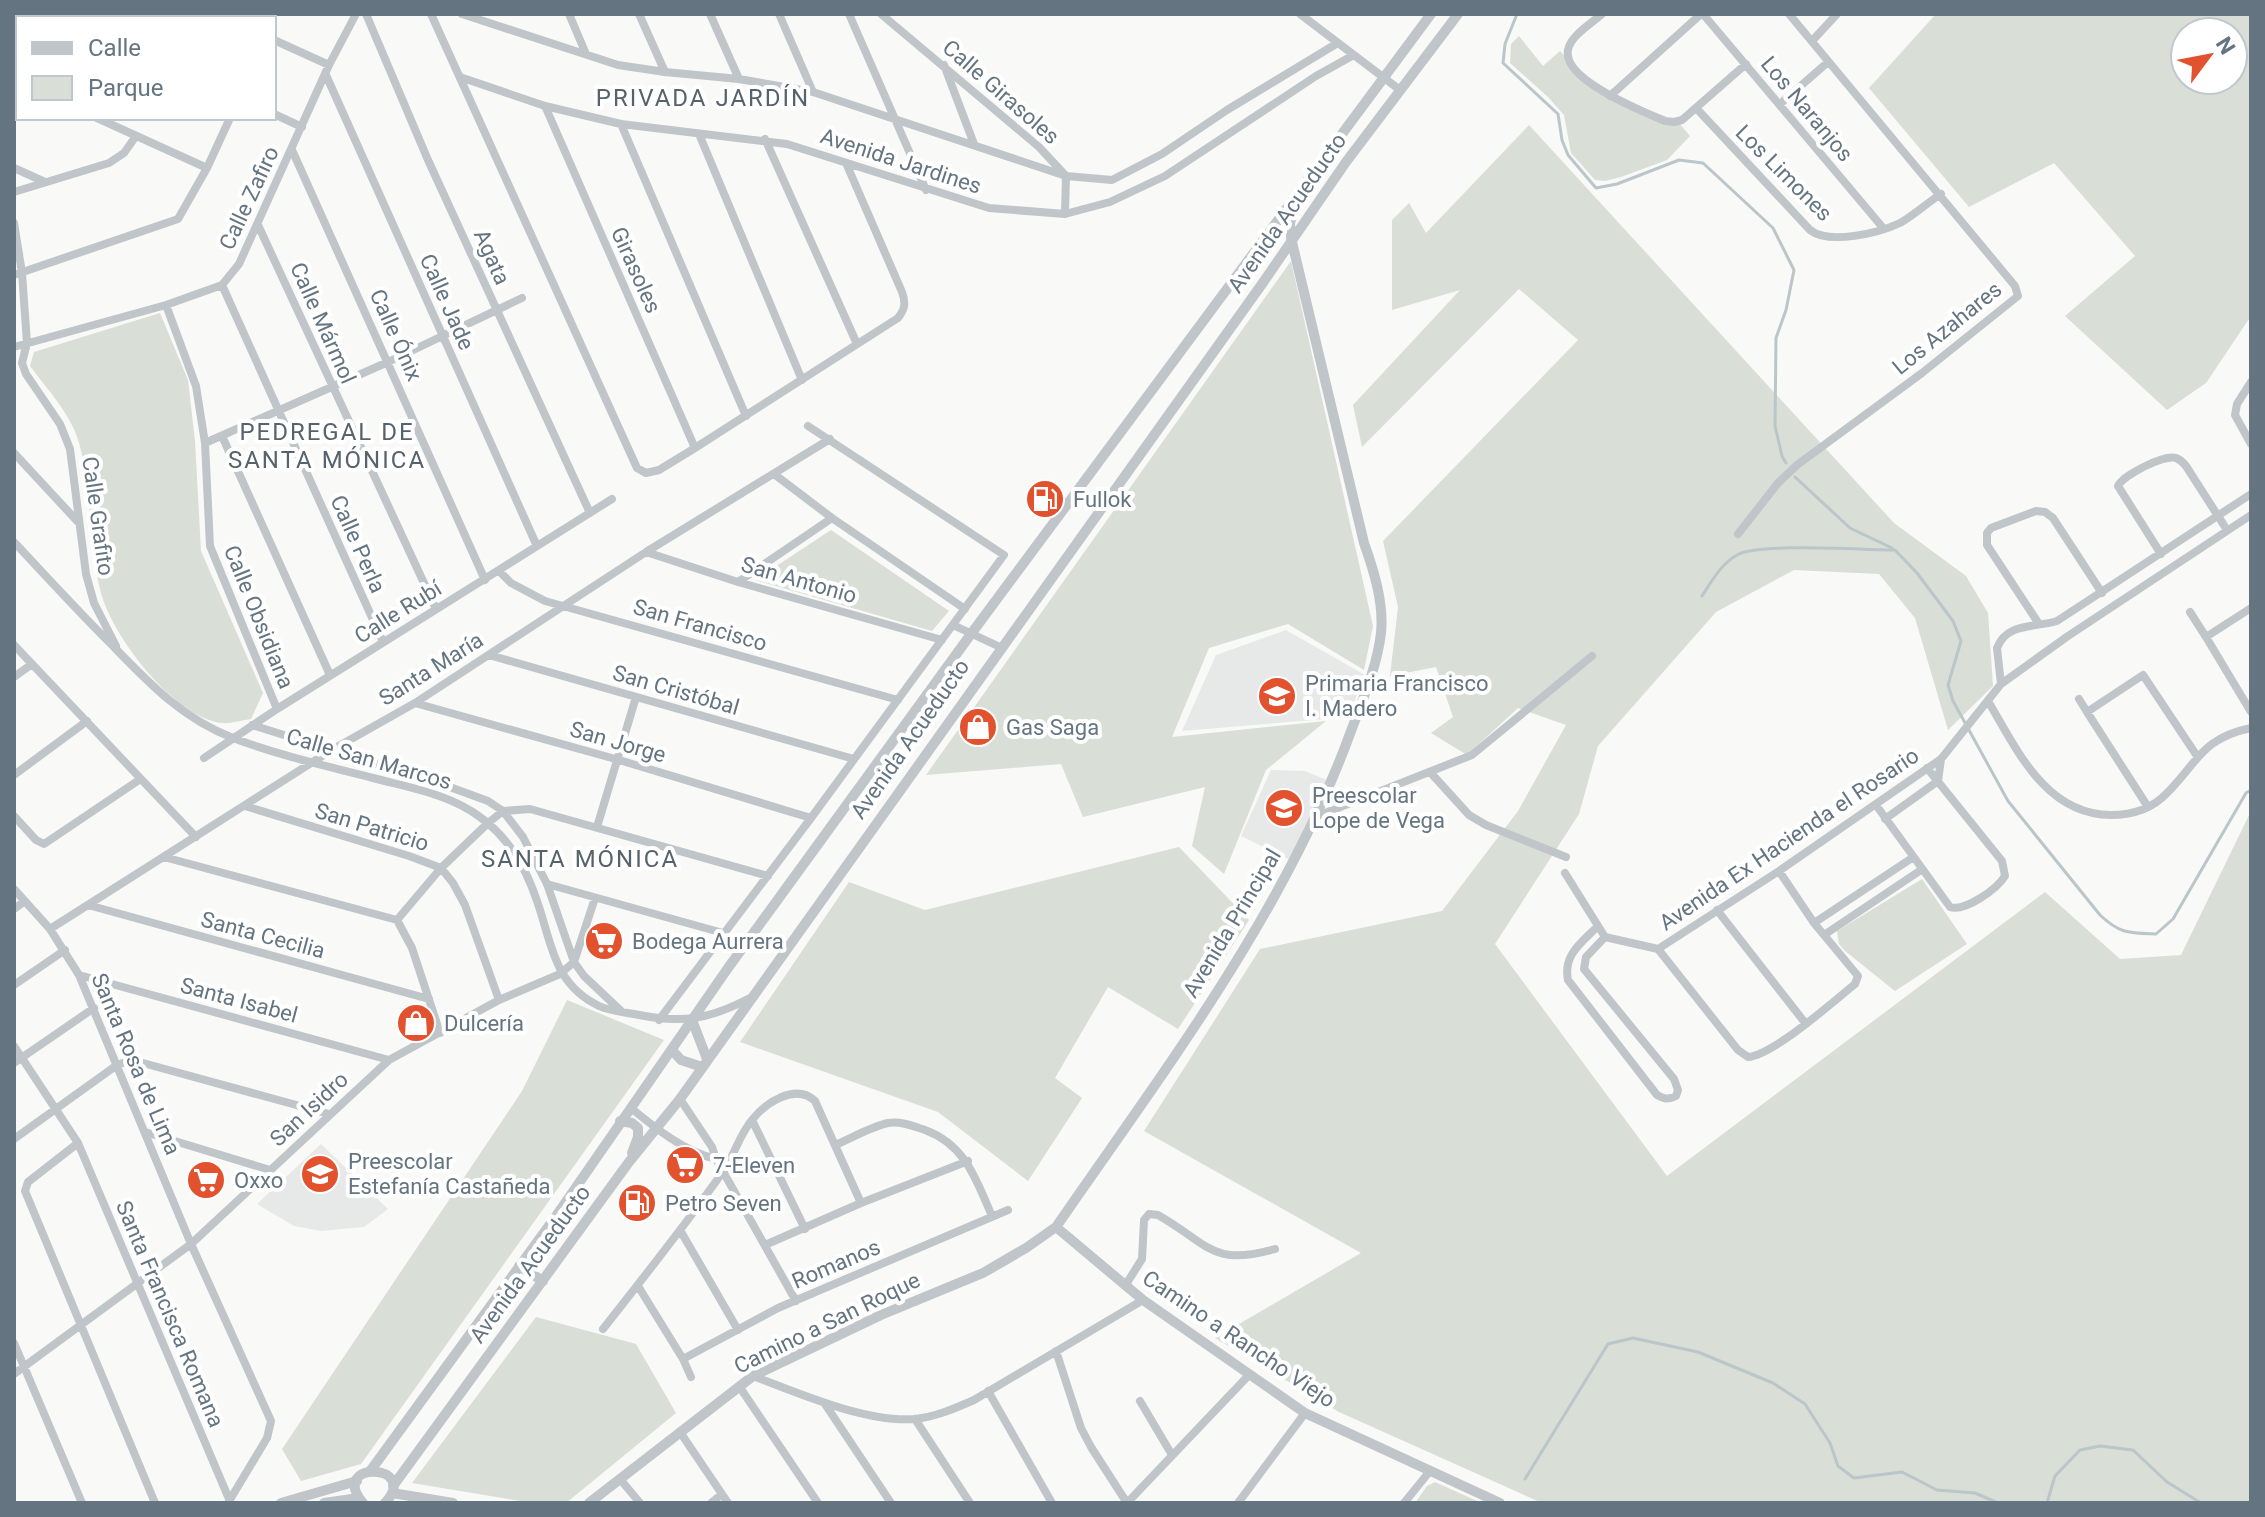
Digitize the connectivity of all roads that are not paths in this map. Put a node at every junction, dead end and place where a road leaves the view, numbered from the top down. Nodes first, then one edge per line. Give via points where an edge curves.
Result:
1 (356, 14) edge
2 (366, 14) edge
3 (431, 14) edge
4 (462, 14) edge
5 (500, 14) edge
6 (569, 14) edge
7 (639, 14) edge
8 (710, 14) edge
9 (779, 14) edge
10 (849, 14) edge
11 (881, 14) edge
12 (1300, 14) edge
13 (1431, 14) edge
14 (1458, 14) edge
15 (1602, 14) edge
16 (1702, 14) edge
17 (1789, 14) edge
18 (1837, 14) edge
19 (506, 27) junction
20 (276, 41) edge
21 (1812, 41) junction
22 (1336, 44) junction
23 (587, 54) junction
24 (1352, 56) junction
25 (1828, 62) junction
26 (944, 64) junction
27 (1746, 64) junction
28 (329, 65) junction
29 (665, 72) junction
30 (326, 75) junction
31 (460, 77) junction
32 (1383, 78) junction
33 (739, 79) junction
34 (1400, 90) junction
35 (813, 92) junction
36 (1610, 96) junction
37 (1780, 104) junction
38 (545, 106) junction
39 (1697, 109) junction
40 (276, 115) edge
41 (893, 118) junction
42 (101, 120) edge
43 (229, 120) edge
44 (621, 124) junction
45 (302, 127) junction
46 (699, 134) junction
47 (136, 136) junction
48 (765, 139) junction
49 (974, 144) junction
50 (292, 150) junction
51 (846, 163) junction
52 (14, 168) edge
53 (207, 168) junction
54 (1066, 176) junction
55 (45, 182) junction
56 (926, 190) junction
57 (14, 192) edge
58 (1299, 193) junction
59 (1941, 194) junction
60 (1065, 214) junction
61 (14, 223) edge
62 (258, 225) junction
63 (1884, 229) junction
64 (1291, 238) junction
65 (18, 274) edge
66 (222, 285) junction
67 (522, 298) dead end
68 (166, 305) junction
69 (496, 311) junction
70 (442, 335) junction
71 (27, 343) junction
72 (857, 344) junction
73 (14, 347) edge
74 (388, 362) junction
75 (802, 380) junction
76 (2251, 382) edge
77 (332, 387) junction
78 (278, 412) junction
79 (746, 416) junction
80 (808, 426) dead end
81 (222, 436) junction
82 (830, 439) junction
83 (205, 443) junction
84 (2251, 444) edge
85 (695, 448) junction
86 (14, 453) edge
87 (774, 474) junction
88 (2251, 494) edge
89 (612, 499) dead end
90 (590, 513) junction
91 (2251, 515) edge
92 (2218, 516) junction
93 (832, 518) junction
94 (79, 522) junction
95 (2227, 530) junction
96 (1738, 534) dead end
97 (14, 542) edge
98 (536, 544) junction
99 (646, 552) junction
100 (2161, 554) junction
101 (499, 571) junction
102 (485, 580) junction
103 (738, 582) junction
104 (2102, 593) junction
105 (564, 605) junction
106 (2251, 608) edge
107 (436, 609) junction
108 (965, 609) junction
109 (2190, 612) dead end
110 (2039, 624) junction
111 (953, 625) junction
112 (971, 634) junction
113 (2206, 637) junction
114 (942, 640) junction
115 (383, 642) junction
116 (14, 645) edge
117 (1000, 647) junction
118 (120, 654) junction
119 (489, 655) junction
120 (1592, 656) dead end
121 (32, 664) junction
122 (2137, 666) dead end
123 (330, 675) junction
124 (2143, 675) junction
125 (14, 677) edge
126 (2001, 684) junction
127 (636, 697) junction
128 (2079, 699) dead end
129 (898, 700) junction
130 (1988, 701) junction
131 (415, 703) junction
132 (277, 709) junction
133 (2087, 712) junction
134 (2251, 712) edge
135 (87, 721) junction
136 (252, 725) junction
137 (2251, 728) edge
138 (233, 738) junction
139 (330, 751) junction
140 (2197, 756) junction
141 (204, 758) dead end
142 (854, 759) junction
143 (1941, 759) junction
144 (619, 760) junction
145 (314, 763) junction
146 (1927, 768) junction
147 (1430, 772) junction
148 (14, 775) edge
149 (139, 780) junction
150 (1938, 781) junction
151 (1876, 805) junction
152 (245, 806) junction
153 (2148, 807) junction
154 (503, 811) junction
155 (14, 816) edge
156 (1315, 817) junction
157 (811, 818) junction
158 (1885, 819) junction
159 (488, 823) junction
160 (597, 827) junction
161 (196, 837) junction
162 (164, 857) junction
163 (1566, 857) dead end
164 (1912, 858) junction
165 (441, 868) junction
166 (1921, 870) junction
167 (1779, 871) junction
168 (1565, 873) dead end
169 (768, 876) junction
170 (547, 884) junction
171 (14, 889) edge
172 (595, 898) junction
173 (25, 901) junction
174 (88, 905) junction
175 (14, 909) edge
176 (1717, 910) junction
177 (397, 920) junction
178 (1814, 923) junction
179 (1597, 927) junction
180 (50, 929) junction
181 (723, 933) junction
182 (1824, 935) junction
183 (1605, 937) junction
184 (1658, 949) junction
185 (65, 950) junction
186 (1572, 952) junction
187 (1586, 957) junction
188 (574, 962) junction
189 (560, 974) junction
190 (79, 975) junction
191 (14, 985) edge
192 (750, 998) junction
193 (429, 999) junction
194 (499, 1000) junction
195 (94, 1008) junction
196 (621, 1011) junction
197 (659, 1020) junction
198 (692, 1020) junction
199 (1806, 1024) junction
200 (440, 1033) junction
201 (14, 1046) edge
202 (672, 1050) junction
203 (18, 1060) edge
204 (389, 1060) junction
205 (704, 1063) junction
206 (117, 1065) junction
207 (680, 1099) junction
208 (56, 1108) junction
209 (631, 1108) junction
210 (329, 1114) junction
211 (752, 1120) junction
212 (620, 1121) junction
213 (656, 1129) junction
214 (145, 1132) junction
215 (14, 1139) edge
216 (78, 1143) junction
217 (835, 1145) junction
218 (716, 1159) junction
219 (968, 1161) junction
220 (629, 1162) junction
221 (270, 1170) junction
222 (724, 1170) junction
223 (861, 1203) junction
224 (1008, 1210) dead end
225 (992, 1216) junction
226 (1056, 1227) junction
227 (805, 1229) junction
228 (680, 1230) junction
229 (191, 1244) junction
230 (765, 1245) junction
231 (1275, 1249) dead end
232 (519, 1266) junction
233 (543, 1281) junction
234 (136, 1282) junction
235 (638, 1286) junction
236 (1125, 1286) junction
237 (1143, 1300) junction
238 (796, 1301) junction
239 (82, 1325) junction
240 (603, 1329) dead end
241 (738, 1330) junction
242 (14, 1343) edge
243 (1056, 1351) junction
244 (683, 1359) junction
245 (24, 1366) junction
246 (14, 1374) edge
247 (1249, 1375) junction
248 (753, 1376) junction
249 (691, 1377) dead end
250 (739, 1386) junction
251 (988, 1391) junction
252 (1140, 1401) dead end
253 (825, 1403) junction
254 (1305, 1413) junction
255 (915, 1419) junction
256 (680, 1432) junction
257 (1172, 1455) junction
258 (371, 1470) junction
259 (1430, 1471) junction
260 (620, 1479) junction
261 (357, 1481) junction
262 (390, 1494) edge
263 (722, 1494) junction
264 (228, 1501) edge
265 (361, 1501) edge
266 (82, 1503) edge
267 (155, 1503) edge
268 (281, 1503) edge
269 (324, 1503) edge
270 (453, 1503) edge
271 (589, 1503) edge
272 (640, 1503) edge
273 (711, 1503) edge
274 (728, 1503) edge
275 (818, 1503) edge
276 (891, 1503) edge
277 (970, 1503) edge
278 (1052, 1503) edge
279 (1127, 1503) edge
280 (1238, 1503) edge
281 (1404, 1503) edge
282 (1500, 1503) edge

1 - 28 street, Calle Zafiro
2 - 69 street, Agata
3 - 31 street
4 - 19 street
5 - 19 street
6 - 23 street
7 - 29 street
8 - 33 street
9 - 35 street
10 - 41 street
11 - 26 street, Calle Girasoles
12 - 22 street
13 - 32 street, Avenida Acueducto
14 - 34 street, Avenida Acueducto
15 - 36 street via 1567,51 1585,78
16 - 27 street, Los Naranjos
16 - 36 street
17 - 21 street, Los Azahares
18 - 21 street
19 - 23 street
20 - 28 street
21 - 25 street, Los Azahares
22 - 24 street
22 - 54 street, Avenida Jardines via 1112,180
23 - 29 street, Avenida Jardines
24 - 32 street
24 - 60 street, Avenida Jardines via 1165,176 1110,202
25 - 37 street
25 - 59 street, Los Azahares
26 - 49 street
26 - 54 street, Calle Girasoles
27 - 37 street, Los Naranjos
27 - 39 street
28 - 30 street, Calle Zafiro
29 - 33 street, Avenida Jardines
30 - 45 street, Calle Zafiro
30 - 70 street, Calle Jade
31 - 38 street, Avenida Jardines
31 - 85 street via 637,468 646,473 659,470
32 - 34 street
32 - 58 street, Avenida Acueducto
33 - 35 street, Avenida Jardines
34 - 64 street, Avenida Acueducto
35 - 41 street, Avenida Jardines
36 - 39 street via 1665,121 1678,122
37 - 63 street, Los Naranjos
38 - 44 street, Avenida Jardines
38 - 85 street, Girasoles
39 - 63 street, Los Limones via 1816,235 1831,238
40 - 45 street
41 - 49 street, Avenida Jardines
41 - 56 street
42 - 47 street
43 - 53 street
44 - 46 street, Avenida Jardines
44 - 79 street
45 - 50 street, Calle Zafiro
46 - 48 street, Avenida Jardines
46 - 75 street
47 - 53 street
47 - 55 street via 109,163
48 - 51 street, Avenida Jardines
48 - 72 street
49 - 54 street, Avenida Jardines
50 - 62 street, Calle Zafiro
50 - 74 street, Calle Ónix
51 - 56 street, Avenida Jardines
51 - 72 street via 905,299 898,318
52 - 55 street
53 - 65 street via 173,222
54 - 60 street, Calle Girasoles
55 - 57 street
56 - 60 street, Avenida Jardines via 989,208
58 - 64 street
58 - 112 street, Avenida Acueducto
59 - 63 street, Los Limones
59 - 96 street, Los Azahares via 2015,286 2016,300 1797,465
61 - 65 street, Calle Grafito
62 - 66 street, Calle Zafiro
62 - 77 street, Calle Mármol
64 - 117 street, Avenida Acueducto
64 - 156 street, Avenida Principal via 1370,561 1381,629 1369,682
65 - 71 street, Calle Grafito
66 - 68 street
66 - 78 street, Calle Perla
67 - 69 street
68 - 71 street
68 - 83 street, Calle Obsidiana via 192,369
69 - 70 street
69 - 90 street, Agata
70 - 74 street
70 - 98 street, Calle Jade
71 - 73 street
71 - 94 street, Calle Grafito via 23,368 70,449
72 - 75 street
74 - 77 street
74 - 102 street, Calle Ónix
75 - 79 street
76 - 84 street via 2235,415
77 - 78 street
77 - 107 street, Calle Mármol
78 - 81 street
78 - 115 street, Calle Perla
79 - 85 street
80 - 82 street
81 - 83 street
81 - 123 street
82 - 87 street, Santa María
82 - 108 street via 1004,555
83 - 132 street, Calle Obsidiana via 210,546
86 - 94 street
87 - 93 street
87 - 99 street, Santa María
88 - 92 street
89 - 90 street, Calle Rubí
90 - 98 street, Calle Rubí
91 - 95 street, Avenida Ex Hacienda el Rosario
92 - 95 street
92 - 100 street
92 - 100 street via 2178,458 2125,476 2119,490
93 - 103 street
93 - 108 street
94 - 118 street, Calle Grafito via 94,603
95 - 126 street, Avenida Ex Hacienda el Rosario
97 - 118 street, Calle San Marcos
98 - 101 street, Calle Rubí
99 - 103 street, San Antonio
99 - 105 street, Santa María
100 - 104 street
101 - 102 street, Calle Rubí
101 - 105 street, San Francisco via 527,593
102 - 107 street, Calle Rubí
103 - 114 street, San Antonio
104 - 110 street via 2057,621
104 - 110 street via 2045,512 1991,528 1987,545
105 - 119 street, Santa María
105 - 129 street, San Francisco
106 - 113 street
107 - 115 street, Calle Rubí
108 - 111 street
109 - 113 street
110 - 126 street via 2009,632 1999,643
111 - 112 street
111 - 114 street
112 - 117 street
112 - 198 street, Avenida Acueducto
113 - 134 street
114 - 129 street
115 - 123 street, Calle Rubí
116 - 121 street
117 - 192 street, Avenida Acueducto
118 - 138 street, Calle San Marcos via 176,708
119 - 127 street, San Cristóbal
119 - 131 street, Santa María
120 - 147 street via 1472,755
121 - 125 street
121 - 135 street
122 - 124 street
123 - 132 street, Calle Rubí
124 - 133 street
124 - 140 street
126 - 130 street, Avenida Ex Hacienda el Rosario
127 - 142 street, San Cristóbal
127 - 144 street
128 - 133 street
129 - 142 street
130 - 143 street, Avenida Ex Hacienda el Rosario
130 - 153 street via 2027,765 2068,805 2104,815
131 - 139 street, Santa María
131 - 144 street, San Jorge
132 - 136 street, Calle Rubí
133 - 153 street
135 - 148 street
135 - 149 street
136 - 138 street, Calle Rubí
136 - 139 street, Calle San Marcos
137 - 140 street via 2222,737
138 - 141 street, Calle Rubí
138 - 145 street, Calle San Marcos
139 - 145 street, Santa María
139 - 154 street, Calle San Marcos via 470,794
140 - 153 street
142 - 157 street
143 - 146 street, Avenida Ex Hacienda el Rosario
143 - 150 street, Avenida Ex Hacienda el Rosario
144 - 157 street, San Jorge
144 - 160 street
145 - 152 street, Santa María
145 - 159 street, Calle San Marcos via 450,799
146 - 150 street
146 - 151 street, Avenida Ex Hacienda el Rosario
147 - 156 street
147 - 163 street via 1469,815
149 - 155 street via 44,844
149 - 161 street
150 - 158 street, Avenida Ex Hacienda el Rosario
150 - 166 street via 2002,861 2005,876 1956,909
151 - 158 street
151 - 167 street, Avenida Ex Hacienda el Rosario
152 - 161 street, Santa María
152 - 165 street, San Patricio
154 - 159 street
154 - 160 street via 530,809
154 - 170 street, Calle San Marcos
156 - 226 street, Avenida Principal via 1250,942
157 - 169 street
158 - 164 street
159 - 165 street
159 - 189 street, Calle San Marcos via 506,840 530,884
160 - 169 street
161 - 162 street, Santa María
162 - 174 street, Santa María
162 - 177 street
164 - 166 street
164 - 178 street
165 - 177 street
165 - 194 street, San Patricio via 465,905
166 - 182 street
167 - 176 street, Avenida Ex Hacienda el Rosario
167 - 178 street
168 - 179 street
169 - 181 street
170 - 172 street
170 - 188 street, Calle San Marcos
171 - 173 street, Santa Rosa de Lima
172 - 181 street
172 - 188 street
173 - 175 street
173 - 180 street, Santa Rosa de Lima
174 - 180 street, Santa María
174 - 193 street, Santa Cecilia
176 - 184 street, Avenida Ex Hacienda el Rosario
176 - 199 street
177 - 193 street
178 - 182 street
179 - 183 street
179 - 186 street
180 - 185 street, Santa Rosa de Lima
181 - 197 street
182 - 199 street via 1857,973 1857,981
183 - 184 street
183 - 187 street
184 - 199 street via 1731,1043 1748,1057
185 - 190 street, Santa Rosa de Lima
185 - 191 street
186 - 187 street
186 - 187 street via 1567,972 1571,985 1657,1095 1664,1100 1676,1096 1674,1079 1589,977
188 - 189 street, San Isidro
188 - 196 street, Calle San Marcos
189 - 194 street, San Isidro
189 - 196 street, Calle San Marcos via 589,1000
190 - 195 street, Santa Rosa de Lima
190 - 204 street, Santa Isabel
192 - 198 street, Calle San Marcos
192 - 205 street, Avenida Acueducto
193 - 200 street
194 - 200 street, San Isidro
195 - 203 street
195 - 206 street, Santa Rosa de Lima
196 - 197 street, Calle San Marcos
197 - 198 street, Calle San Marcos
198 - 202 street, Avenida Acueducto
198 - 205 street
200 - 204 street, San Isidro
201 - 203 street, Santa Francisca Romana
202 - 205 street via 681,1060
202 - 209 street, Avenida Acueducto
203 - 208 street, Santa Francisca Romana
204 - 210 street, San Isidro
205 - 207 street, Avenida Acueducto
206 - 208 street
206 - 210 street via 139,1062
206 - 214 street, Santa Rosa de Lima
207 - 213 street, Avenida Acueducto
207 - 218 street
208 - 215 street
208 - 216 street, Santa Francisca Romana
209 - 212 street, Avenida Acueducto
209 - 213 street
210 - 221 street, San Isidro
211 - 217 street via 776,1100 807,1094
211 - 222 street
211 - 227 street
212 - 220 street via 636,1125 639,1132
212 - 232 street, Avenida Acueducto
213 - 218 street
213 - 220 street, Avenida Acueducto
214 - 221 street
214 - 229 street, Santa Rosa de Lima
216 - 234 street, Santa Francisca Romana
216 - 239 street via 28,1182 25,1191
217 - 219 street via 888,1123 906,1123 950,1143
217 - 223 street
218 - 222 street
219 - 223 street
219 - 225 street
220 - 233 street, Avenida Acueducto
221 - 229 street, San Isidro
222 - 228 street
222 - 230 street
223 - 227 street
224 - 225 street, Romanos
225 - 238 street, Romanos
226 - 236 street, Camino a Rancho Viejo
226 - 248 street, Camino a San Roque via 983,1273
227 - 230 street
228 - 235 street
228 - 241 street
229 - 234 street, San Isidro
229 - 264 street, Santa Rosa de Lima via 271,1421 267,1438
230 - 238 street
231 - 236 street via 1223,1255 1149,1214 1144,1220 1142,1259
232 - 233 street
232 - 258 street, Avenida Acueducto
233 - 262 street, Avenida Acueducto
234 - 239 street, San Isidro
234 - 264 street, Santa Francisca Romana
235 - 240 street
235 - 244 street
236 - 237 street, Camino a Rancho Viejo
237 - 243 street
237 - 247 street, Camino a Rancho Viejo
238 - 241 street, Romanos
239 - 245 street, San Isidro
239 - 267 street
241 - 244 street, Romanos
242 - 245 street
243 - 251 street
243 - 279 street via 1081,1428
244 - 249 street
245 - 246 street, San Isidro
245 - 266 street
247 - 254 street, Camino a Rancho Viejo
247 - 257 street
248 - 250 street, Camino a San Roque
248 - 253 street
250 - 256 street, Camino a San Roque
250 - 275 street
251 - 255 street via 953,1409
251 - 278 street
252 - 257 street
253 - 255 street
253 - 276 street
254 - 259 street, Camino a Rancho Viejo
254 - 280 street
255 - 277 street
256 - 260 street, Camino a San Roque
256 - 263 street
257 - 279 street
258 - 261 street, Avenida Acueducto
258 - 262 street via 383,1472
259 - 281 street
259 - 282 street, Camino a Rancho Viejo
260 - 271 street, Camino a San Roque
260 - 272 street
261 - 265 street
261 - 268 street
262 - 270 street
263 - 273 street
263 - 274 street
265 - 269 street

